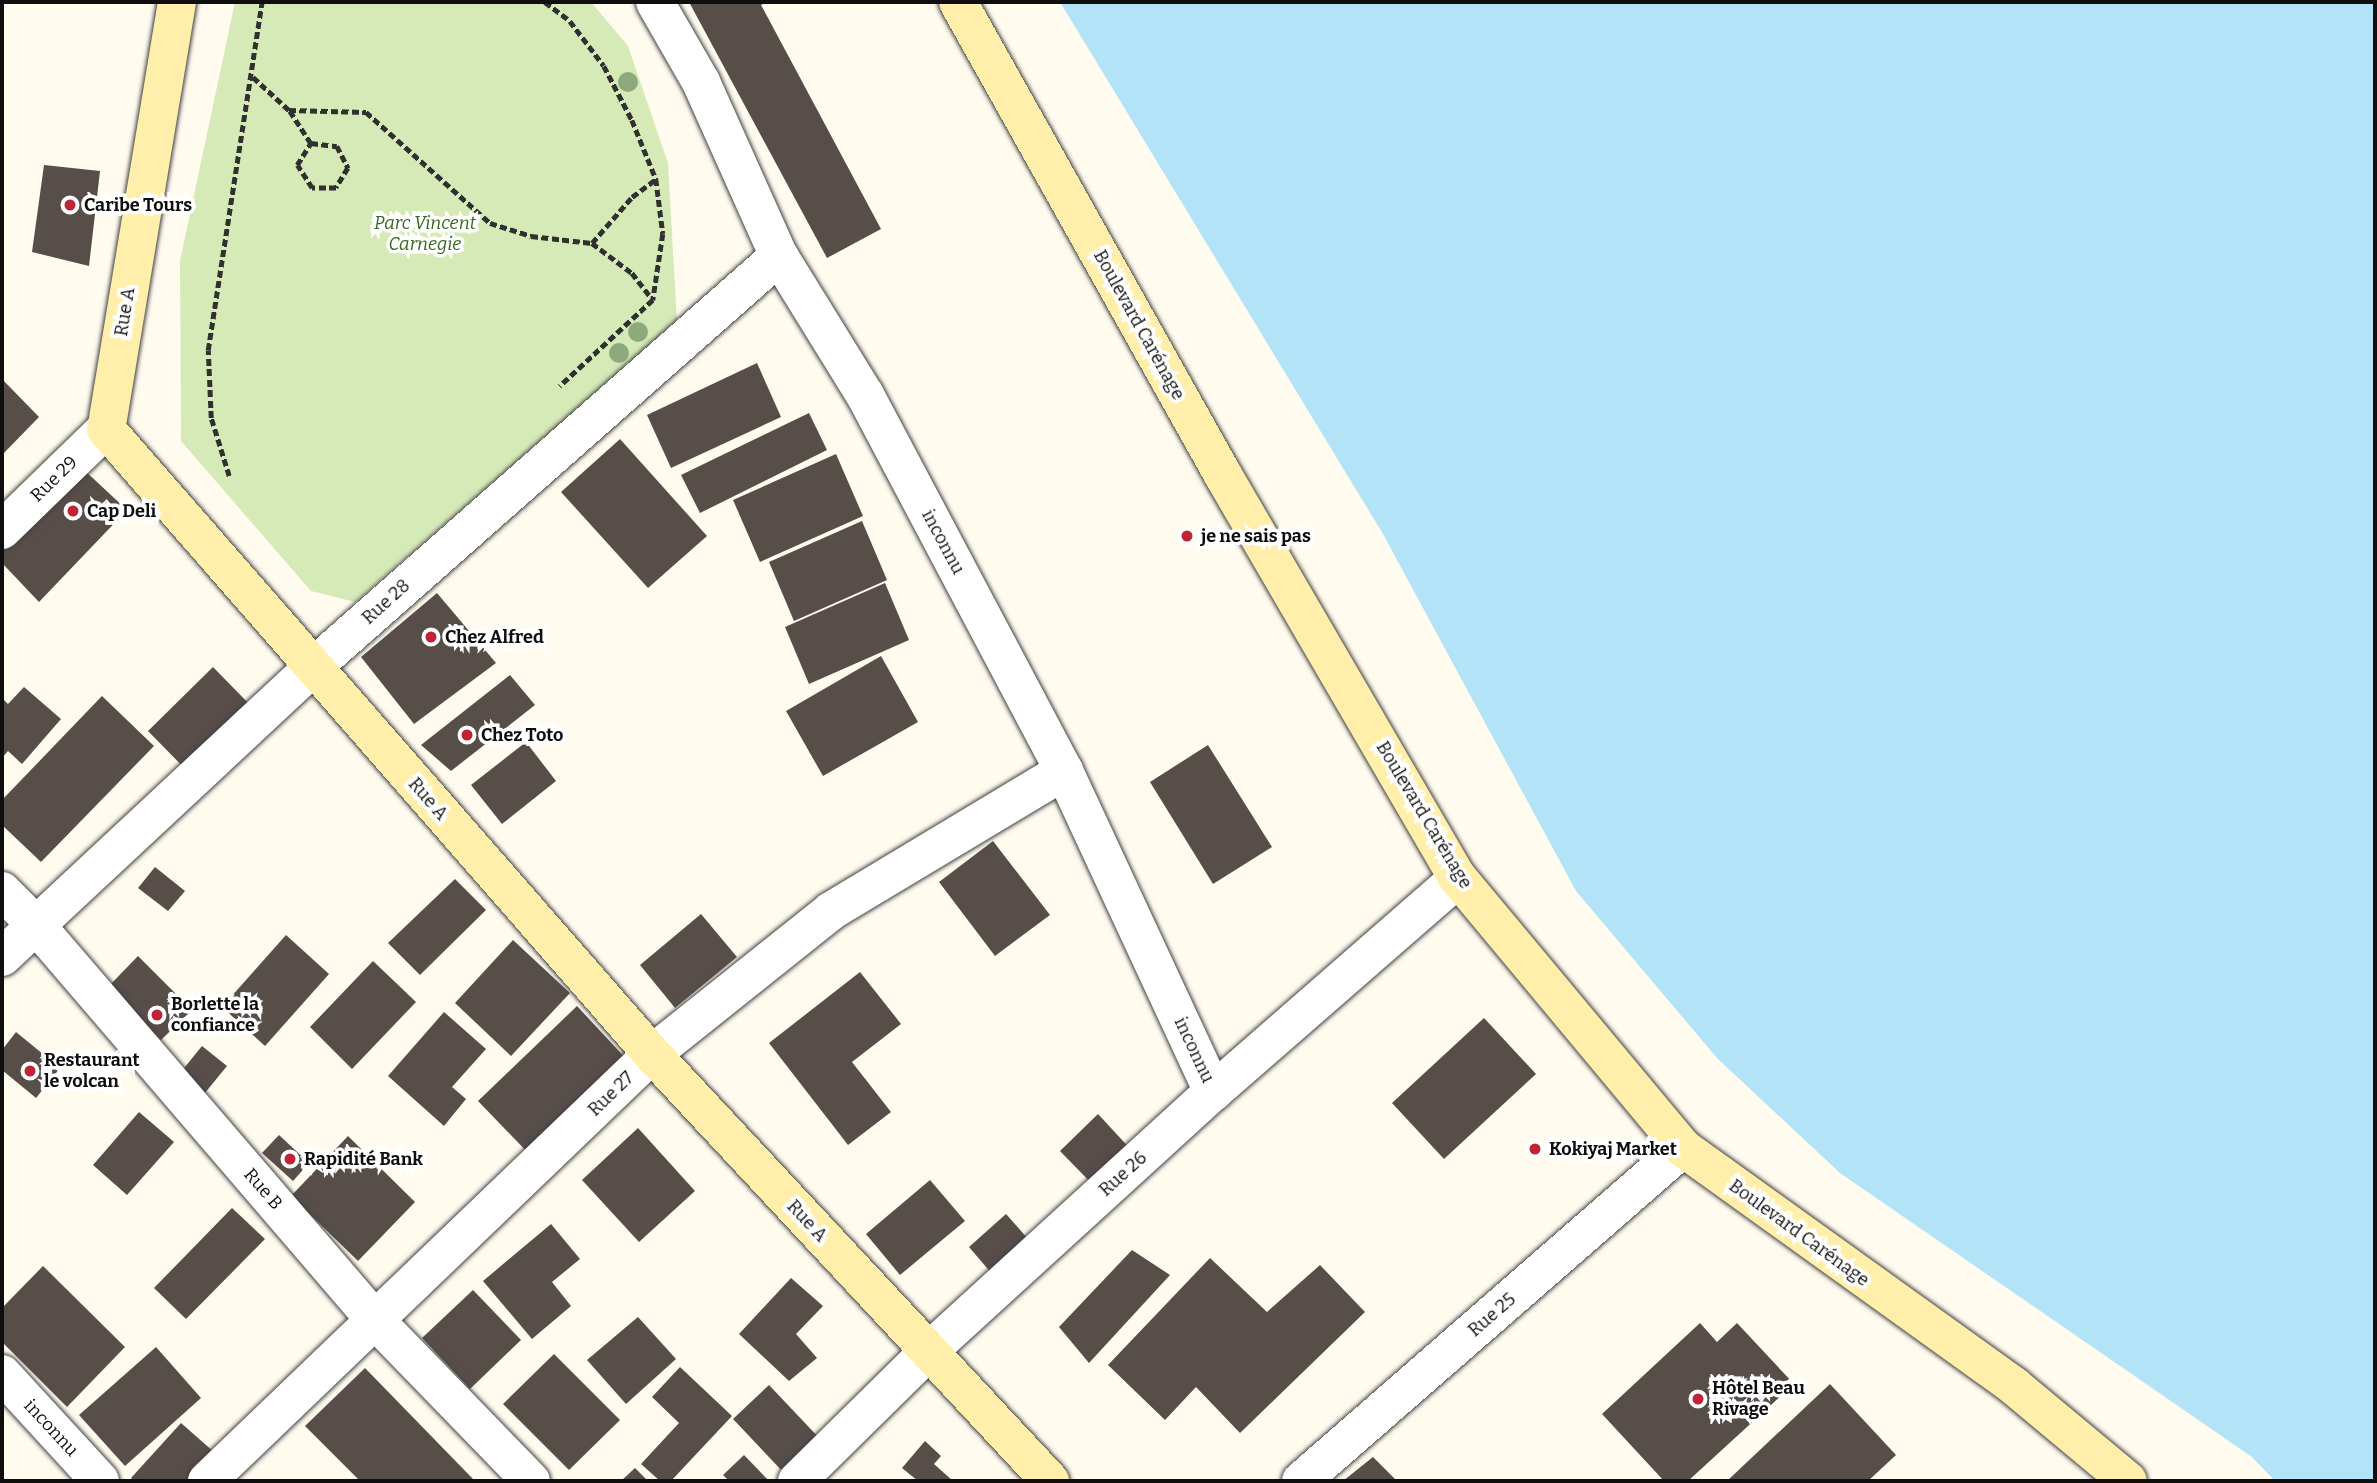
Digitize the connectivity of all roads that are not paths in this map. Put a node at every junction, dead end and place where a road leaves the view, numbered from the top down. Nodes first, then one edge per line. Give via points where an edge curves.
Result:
1 (177, 2) edge
2 (655, 2) edge
3 (958, 2) edge
4 (779, 257) junction
5 (106, 429) junction
6 (2, 530) edge
7 (312, 668) junction
8 (1064, 771) junction
9 (1458, 878) junction
10 (2, 891) edge
11 (36, 925) junction
12 (2, 957) edge
13 (652, 1055) junction
14 (1213, 1092) junction
15 (1683, 1148) junction
16 (375, 1320) junction
17 (929, 1351) junction
18 (2, 1374) edge
19 (100, 1481) edge
20 (207, 1481) edge
21 (531, 1481) edge
22 (797, 1481) edge
23 (1050, 1481) edge
24 (1301, 1481) edge
25 (2128, 1481) edge

1 - 5 street, Rue A
2 - 4 street, inconnu via 701,82
3 - 9 street, Boulevard Carénage via 1217,463
4 - 7 street, Rue 28
4 - 8 street, inconnu via 865,396
5 - 6 street, Rue 29
5 - 7 street, Rue A
7 - 11 street, Rue 28
7 - 13 street, Rue A
8 - 13 street, Rue 27 via 831,911
8 - 14 street, inconnu
9 - 14 street, Rue 26
9 - 15 street, Boulevard Carénage
10 - 11 street, Rue B
11 - 12 street, Rue 28
11 - 16 street, Rue B
13 - 16 street, Rue 27
13 - 17 street, Rue A
14 - 17 street, Rue 26
15 - 24 street, Rue 25
15 - 25 street, Boulevard Carénage via 2014,1386
16 - 20 street, Rue 27
16 - 21 street, Rue B
17 - 22 street, Rue 26
17 - 23 street, Rue A
18 - 19 street, inconnu

